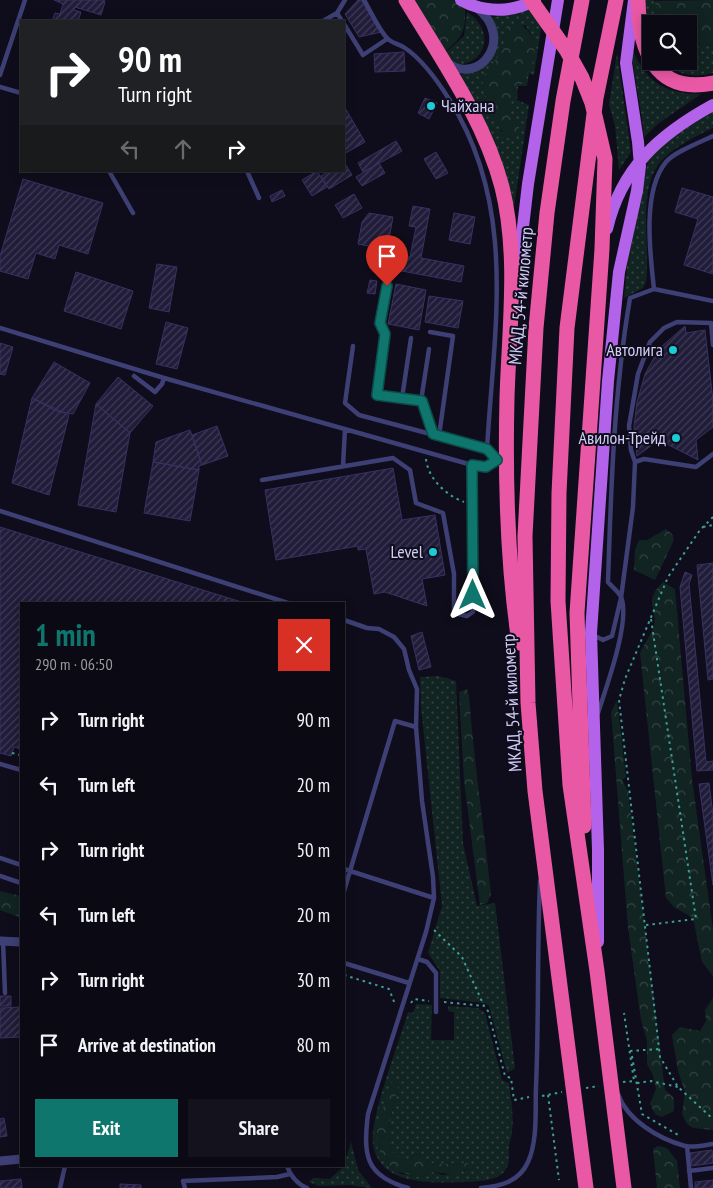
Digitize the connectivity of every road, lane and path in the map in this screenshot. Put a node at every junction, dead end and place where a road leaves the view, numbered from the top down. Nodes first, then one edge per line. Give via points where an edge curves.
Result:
1 (24, 0) edge
2 (345, 0) edge
3 (364, 0) edge
4 (406, 0) edge
5 (461, 0) edge
6 (531, 0) edge
7 (535, 0) edge
8 (558, 0) edge
9 (582, 0) edge
10 (616, 0) edge
11 (634, 0) edge
12 (638, 0) edge
13 (474, 6) junction
14 (337, 13) junction
15 (325, 20) edge
16 (341, 20) edge
17 (345, 26) edge
18 (387, 38) junction
19 (442, 59) junction
20 (0, 75) edge
21 (713, 83) edge
22 (0, 87) edge
23 (20, 93) edge
24 (713, 105) edge
25 (713, 136) edge
26 (110, 172) edge
27 (247, 172) edge
28 (259, 198) dead end
29 (133, 213) dead end
30 (602, 249) junction
31 (387, 286) dead end
32 (654, 289) junction
33 (713, 301) edge
34 (510, 316) junction
35 (0, 328) edge
36 (430, 332) dead end
37 (411, 338) dead end
38 (713, 345) edge
39 (353, 346) dead end
40 (429, 349) dead end
41 (134, 376) dead end
42 (164, 378) junction
43 (402, 398) junction
44 (422, 401) junction
45 (345, 428) junction
46 (436, 435) junction
47 (487, 449) junction
48 (426, 452) junction
49 (713, 454) edge
50 (501, 460) junction
51 (635, 462) junction
52 (472, 465) junction
53 (343, 466) junction
54 (262, 480) dead end
55 (472, 505) junction
56 (0, 511) edge
57 (713, 517) edge
58 (713, 525) edge
59 (703, 527) junction
60 (621, 598) junction
61 (285, 602) edge
62 (345, 620) edge
63 (651, 620) junction
64 (591, 634) junction
65 (528, 703) junction
66 (416, 727) junction
67 (594, 744) junction
68 (12, 753) dead end
69 (20, 755) edge
70 (0, 764) edge
71 (20, 770) edge
72 (541, 852) junction
73 (0, 858) edge
74 (20, 865) edge
75 (345, 869) edge
76 (350, 871) junction
77 (0, 876) edge
78 (584, 880) junction
79 (20, 883) edge
80 (345, 888) edge
81 (434, 898) junction
82 (646, 925) junction
83 (428, 927) junction
84 (2, 941) edge
85 (20, 942) edge
86 (418, 959) junction
87 (345, 963) edge
88 (597, 971) junction
89 (345, 975) edge
90 (409, 983) junction
91 (4, 993) dead end
92 (435, 1002) junction
93 (395, 1004) dead end
94 (484, 1006) junction
95 (408, 1008) dead end
96 (436, 1012) dead end
97 (624, 1012) dead end
98 (659, 1049) junction
99 (630, 1051) junction
100 (609, 1067) junction
101 (634, 1081) dead end
102 (637, 1083) junction
103 (678, 1086) junction
104 (548, 1095) dead end
105 (514, 1100) dead end
106 (713, 1119) edge
107 (680, 1137) dead end
108 (713, 1144) edge
109 (686, 1146) junction
110 (20, 1158) edge
111 (0, 1161) edge
112 (65, 1167) edge
113 (287, 1167) edge
114 (713, 1168) edge
115 (689, 1171) junction
116 (290, 1174) junction
117 (559, 1180) dead end
118 (60, 1188) edge
119 (185, 1188) edge
120 (308, 1188) edge
121 (408, 1188) edge
122 (481, 1188) edge
123 (586, 1188) edge
124 (624, 1188) edge
125 (691, 1188) edge

1 - 20 lane
2 - 14 lane
3 - 18 lane
4 - 19 highway
5 - 13 main road
6 - 30 highway via 567,51 592,103 605,160
7 - 13 main road via 513,9
8 - 34 main road
9 - 65 highway, МКАД, 54-й километр via 547,213 536,328 525,536
10 - 78 highway via 596,98 567,328 559,493 561,663 570,785
11 - 64 main road via 626,63 640,166 618,272
12 - 21 highway via 642,42 656,68 677,82
13 - 19 street via 486,15 494,29 491,52 485,60 468,70
14 - 15 lane
14 - 16 lane
17 - 18 lane via 363,55
18 - 47 lane via 405,48 431,72 464,123 484,172 496,233 497,267
19 - 34 highway via 477,120 502,189 511,267
22 - 23 lane
24 - 30 main road via 682,122 636,164 610,214
25 - 32 lane via 667,160 655,180 650,220
26 - 29 lane
27 - 28 lane
30 - 78 highway via 577,613 584,783
31 - 43 lane via 380,323 385,334 377,395
32 - 33 lane
32 - 60 lane via 630,298 614,418 608,582
34 - 50 highway
35 - 42 lane
36 - 46 lane via 453,336
37 - 43 lane
38 - 51 lane via 710,323 677,322 664,328 650,342 638,374 630,418 631,450
39 - 46 lane via 345,403 359,415
40 - 44 lane
41 - 42 lane via 155,392
42 - 45 lane
43 - 44 lane
44 - 46 lane
45 - 48 lane
45 - 53 lane
46 - 47 lane
47 - 50 lane
48 - 52 lane
48 - 55 path via 426,463 440,487
49 - 51 lane via 696,467 644,459
50 - 52 lane via 486,467
50 - 65 highway via 508,555
51 - 60 lane via 633,507
52 - 55 lane
53 - 54 lane
53 - 55 lane via 393,458 410,470 416,503 443,513 454,574 454,613 467,616 473,612
56 - 61 lane
57 - 59 path
58 - 59 path
59 - 63 path via 668,577
60 - 64 lane via 612,636 603,640
60 - 67 lane via 621,636 598,713
62 - 66 lane via 379,629 394,637 404,649 417,689
63 - 82 path via 619,700
63 - 82 path via 696,919
64 - 67 main road
65 - 72 highway, МКАД, 54-й километр
66 - 76 lane via 395,721
66 - 81 lane
67 - 88 main road via 598,850
68 - 69 path
70 - 71 lane
72 - 122 lane via 532,1151 520,1174 512,1181
72 - 123 highway, МКАД, 54-й километр
73 - 74 lane
75 - 76 lane
76 - 80 lane
76 - 81 lane
77 - 79 lane
78 - 88 highway
81 - 83 lane
82 - 98 path
83 - 86 lane
83 - 94 path via 462,957
84 - 85 street
84 - 91 lane
86 - 90 lane
86 - 92 lane via 427,962 436,973
87 - 90 lane
88 - 100 highway
89 - 93 path via 389,989
90 - 121 lane via 368,1114 365,1136 371,1167 392,1184
92 - 94 path
92 - 95 path via 414,999
92 - 96 lane
94 - 105 path via 504,1076 511,1078
97 - 99 path
98 - 99 path
98 - 103 path via 660,1057
99 - 101 path
99 - 102 path
100 - 109 lane via 620,1098 632,1118 661,1136
100 - 124 highway
102 - 103 path via 651,1081
102 - 107 path via 642,1114
103 - 106 path
104 - 117 path
108 - 109 lane
109 - 115 lane
110 - 111 street
112 - 118 lane
113 - 116 lane
114 - 115 lane
115 - 125 lane
116 - 119 lane via 183,1181
116 - 120 lane via 298,1184

